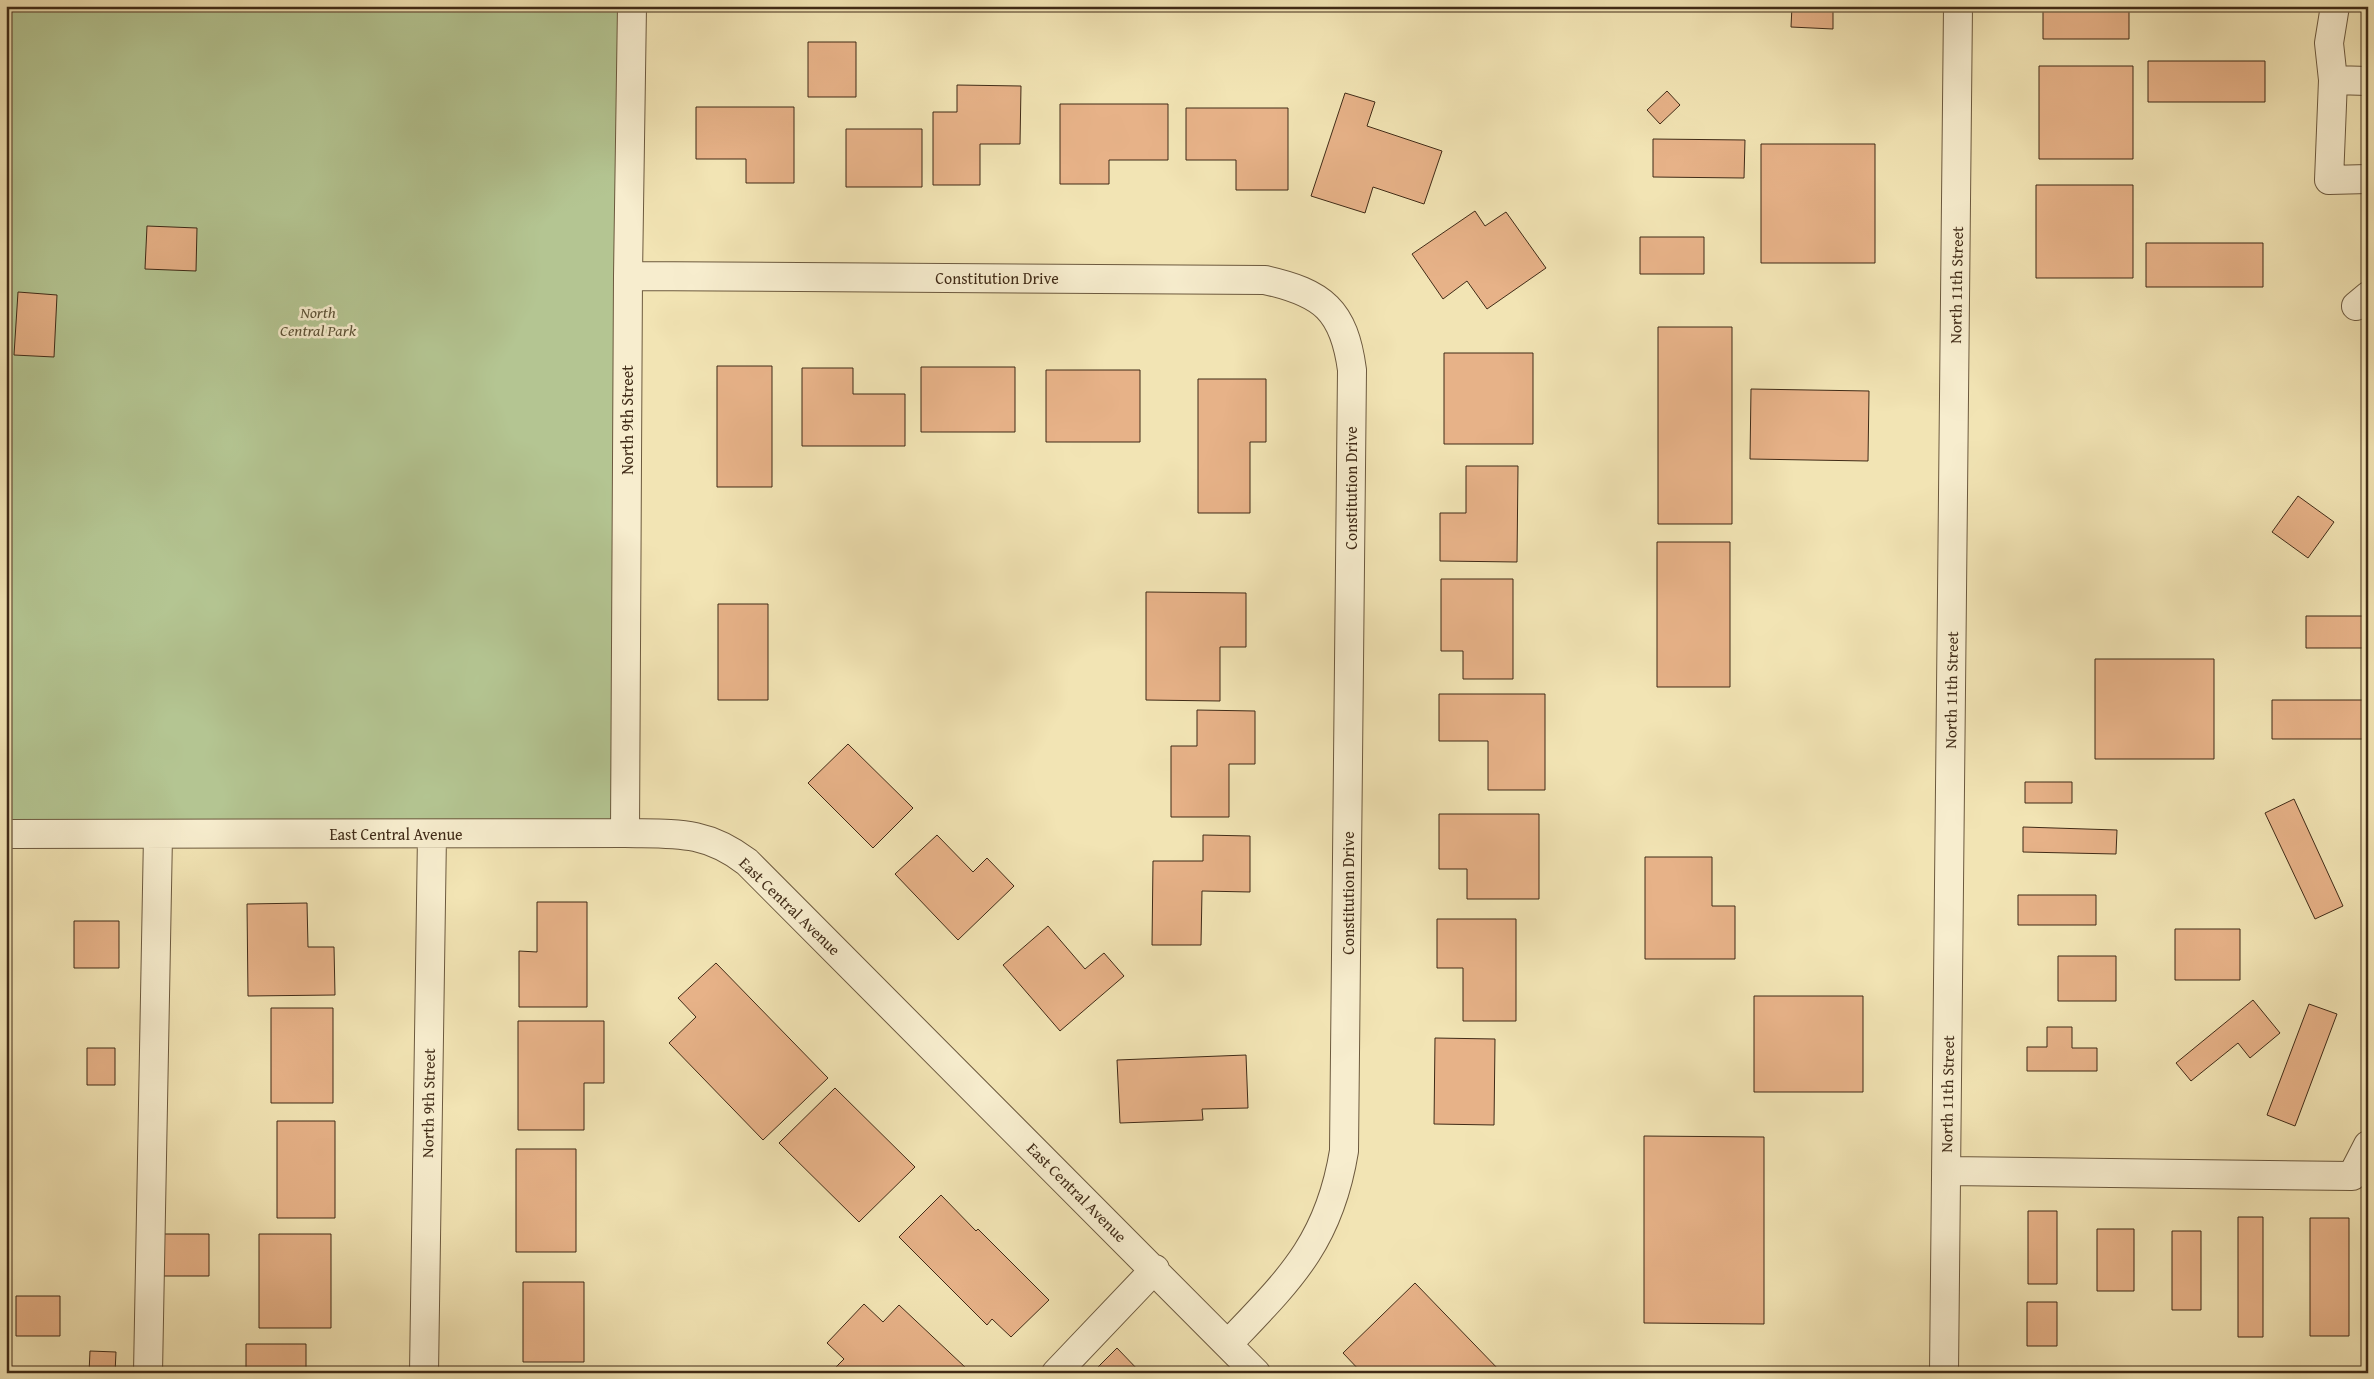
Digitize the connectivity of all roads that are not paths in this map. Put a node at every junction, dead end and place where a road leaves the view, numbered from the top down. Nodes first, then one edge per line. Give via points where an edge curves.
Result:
1 (632, 6) edge
2 (1958, 6) edge
3 (2334, 6) edge
4 (2333, 80) junction
5 (2368, 80) edge
6 (2368, 179) edge
7 (628, 276) junction
8 (625, 833) junction
9 (6, 834) edge
10 (432, 834) junction
11 (158, 835) junction
12 (2368, 1145) edge
13 (1946, 1171) junction
14 (1155, 1269) junction
15 (1228, 1344) junction
16 (148, 1373) edge
17 (424, 1373) edge
18 (1056, 1373) edge
19 (1256, 1373) edge
20 (1944, 1373) edge

1 - 7 street, North 9th Street
2 - 13 street, North 11th Street
3 - 4 street via 2329,43
4 - 5 street
4 - 6 street via 2329,180
7 - 8 street, North 9th Street
7 - 15 street, Constitution Drive via 1265,280 1315,296 1332,311 1343,329 1352,370 1344,1151 1335,1196 1312,1245 1282,1286
8 - 10 street, East Central Avenue
8 - 14 street, East Central Avenue via 686,834 709,839 731,849 747,862
9 - 11 street, East Central Avenue
10 - 11 street, East Central Avenue
10 - 17 street, North 9th Street
11 - 16 street
12 - 13 street via 2352,1176
13 - 20 street, North 11th Street
14 - 15 street, East Central Avenue
14 - 18 street
15 - 19 street, East Central Avenue

